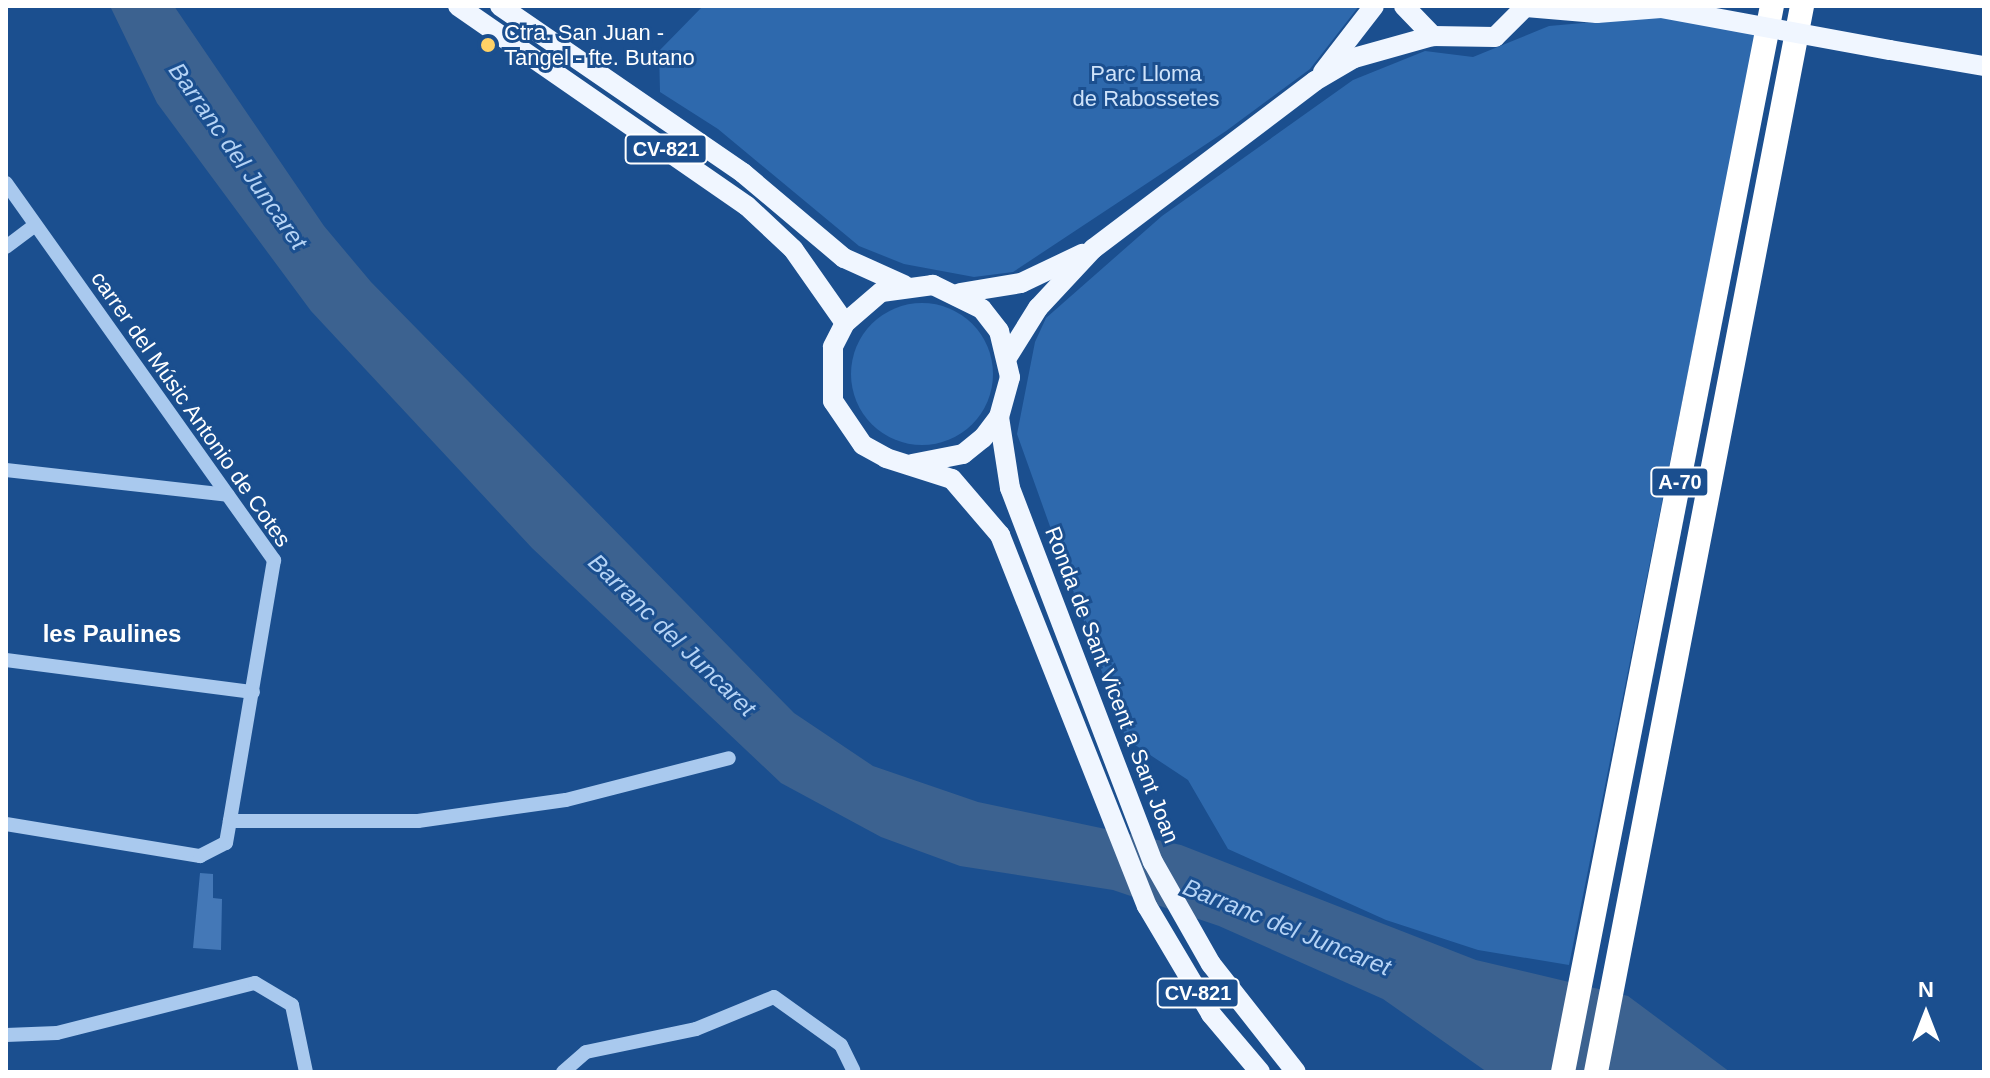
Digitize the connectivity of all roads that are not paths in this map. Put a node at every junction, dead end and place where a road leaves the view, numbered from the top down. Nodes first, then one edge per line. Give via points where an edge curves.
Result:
1 (458, 6) edge
2 (500, 6) edge
3 (1374, 6) edge
4 (1404, 6) edge
5 (1526, 6) edge
6 (1772, 6) edge
7 (1802, 6) edge
8 (1658, 7) edge
9 (1433, 36) junction
10 (1984, 66) edge
11 (1315, 81) junction
12 (6, 183) edge
13 (35, 225) junction
14 (6, 247) edge
15 (1093, 249) junction
16 (904, 285) junction
17 (960, 293) junction
18 (845, 323) junction
19 (1008, 356) junction
20 (999, 417) junction
21 (912, 464) junction
22 (6, 470) edge
23 (228, 495) junction
24 (6, 660) edge
25 (253, 692) junction
26 (729, 758) dead end
27 (230, 821) junction
28 (6, 824) edge
29 (6, 1035) edge
30 (853, 1070) dead end
31 (306, 1072) edge
32 (563, 1072) edge
33 (1260, 1072) edge
34 (1296, 1072) edge
35 (1563, 1072) edge
36 (1596, 1072) edge

1 - 18 main road, CV-821 via 747,206 793,249
2 - 16 main road, CV-821 via 743,173 844,258
3 - 11 main road, CV-821
4 - 9 main road
5 - 8 main road, CV-821 via 1597,13
5 - 9 main road, CV-821 via 1495,37
6 - 35 highway, A-70
7 - 36 highway, A-70
8 - 10 main road, CV-821, bridge
9 - 11 main road, CV-821 via 1354,58
11 - 15 main road, CV-821
12 - 13 street, carrer del Músic Antonio de Cotes
13 - 14 street
13 - 23 street, carrer del Músic Antonio de Cotes
15 - 17 main road, CV-821 via 1021,283
15 - 19 main road, CV-821 via 1038,308
16 - 17 main road, CV-821
16 - 18 main road via 881,292
17 - 19 main road via 991,320
18 - 21 main road, CV-821 via 833,347 833,401 863,445
19 - 20 main road, Ronda de Sant Vicent a Sant Joan / CV-821
20 - 21 main road via 963,454
20 - 34 main road, Ronda de Sant Vicent a Sant Joan / CV-821 via 1010,488 1128,795 1183,918
21 - 33 main road, CV-821 via 952,479 1000,535 1147,906 1211,1014
22 - 23 street
23 - 25 street, carrer del Músic Antonio de Cotes via 274,560
24 - 25 street
25 - 27 street, carrer del Músic Antonio de Cotes
26 - 27 street via 566,800 418,821
27 - 28 street via 226,843 200,856
29 - 31 street via 70,1030 255,983 292,1005
30 - 32 street via 841,1045 774,997 696,1029 586,1052

